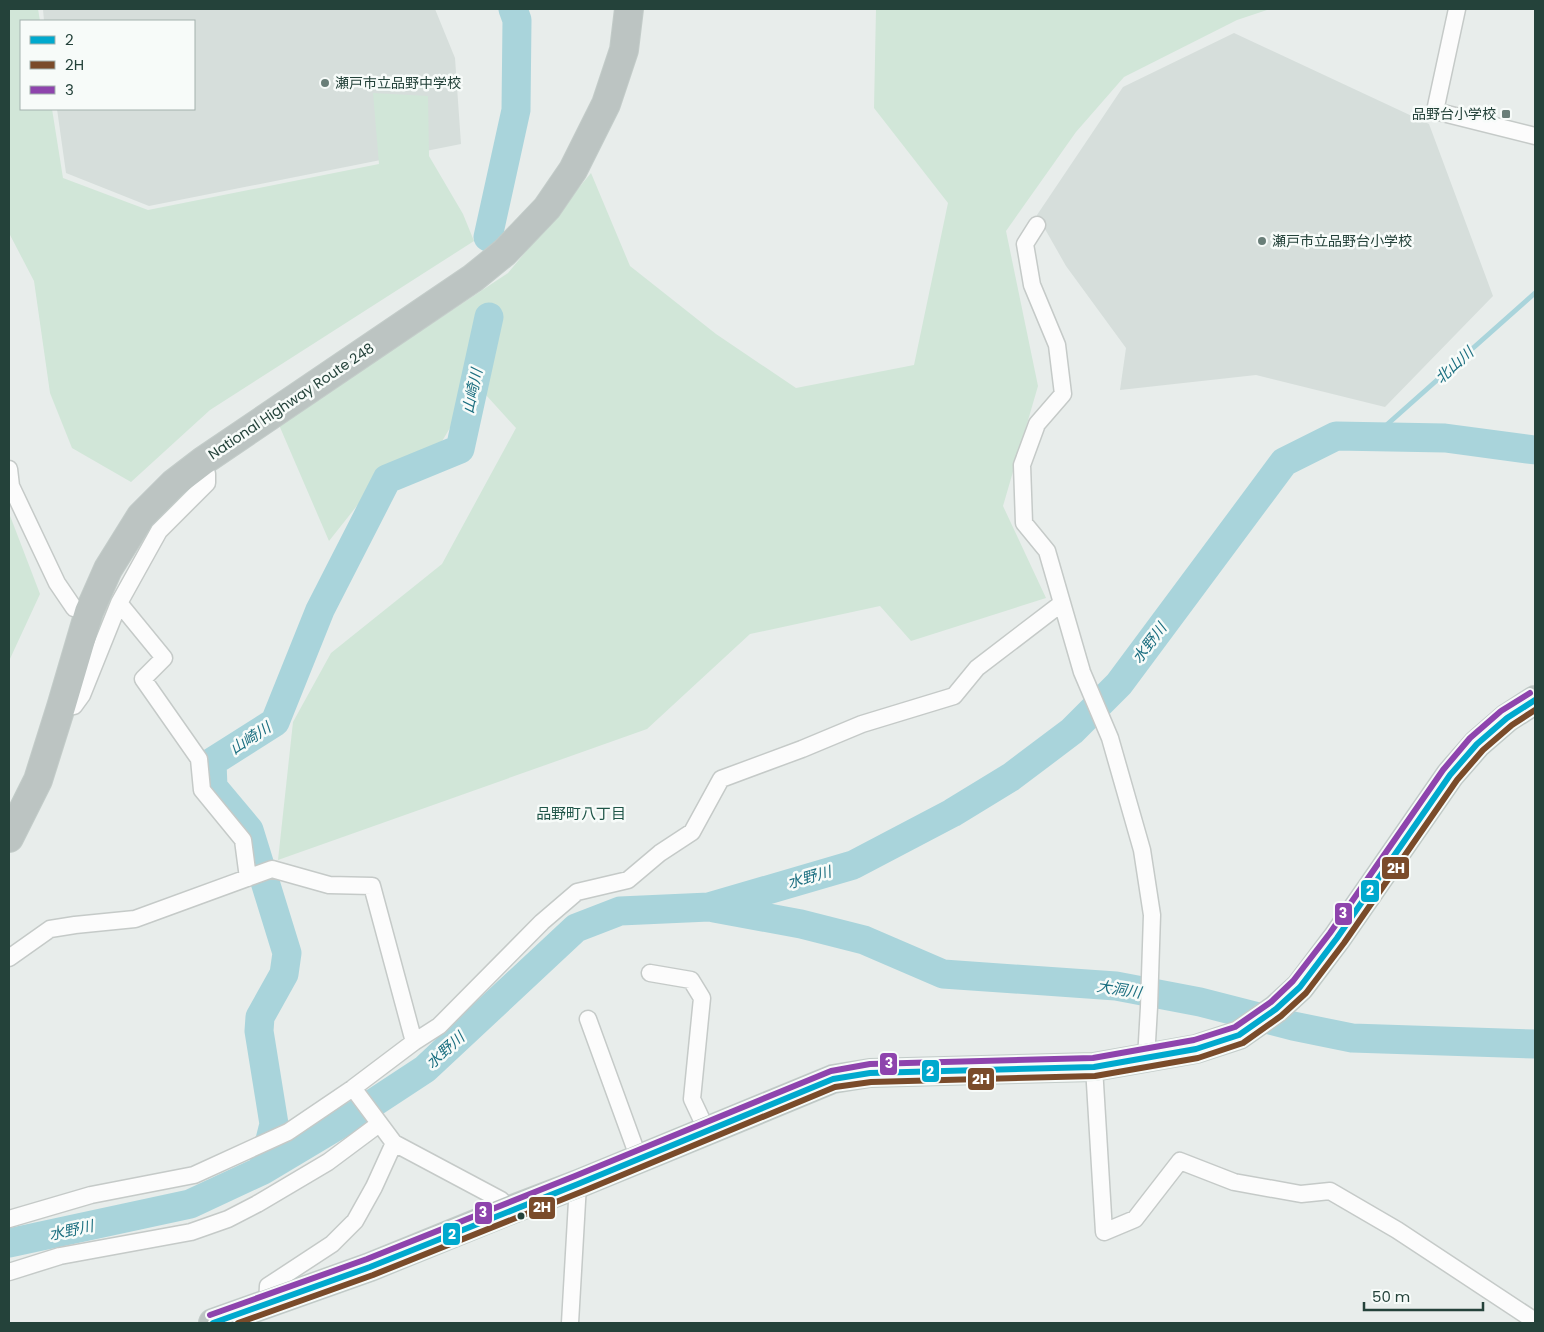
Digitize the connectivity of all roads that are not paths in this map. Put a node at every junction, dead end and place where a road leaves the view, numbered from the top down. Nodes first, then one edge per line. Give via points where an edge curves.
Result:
1 (629, 9) edge
2 (1457, 9) edge
3 (1535, 136) edge
4 (1036, 225) dead end
5 (203, 461) junction
6 (9, 469) edge
7 (120, 603) junction
8 (1062, 604) junction
9 (89, 612) junction
10 (1535, 700) edge
11 (61, 707) junction
12 (9, 838) edge
13 (248, 878) junction
14 (9, 958) edge
15 (650, 973) dead end
16 (588, 1019) dead end
17 (414, 1042) junction
18 (1146, 1059) junction
19 (1094, 1067) junction
20 (353, 1088) junction
21 (379, 1124) junction
22 (707, 1131) junction
23 (394, 1144) junction
24 (639, 1159) junction
25 (578, 1184) junction
26 (510, 1210) junction
27 (9, 1219) edge
28 (9, 1272) edge
29 (267, 1304) junction
30 (1535, 1321) edge
31 (213, 1323) edge
32 (570, 1323) edge

1 - 5 highway, National Highway Route 248 via 624,50 606,104 573,170 547,208 505,252 473,278
2 - 3 street via 1435,111
4 - 8 street via 1025,244 1032,285 1056,345 1063,394 1036,424 1022,465 1024,523 1048,552
5 - 7 street via 207,483 160,531
5 - 9 highway, National Highway Route 248 via 173,484 141,516 108,569
6 - 9 street via 11,486 57,583 74,608
7 - 11 street via 82,695 74,706
7 - 13 street via 164,658 144,679 199,759 202,790 243,840
8 - 17 street via 977,668 954,696 862,724 721,779 692,832 628,880 577,892 542,922 439,1026
8 - 18 street via 1082,672 1110,738 1143,859 1152,915
9 - 11 highway, National Highway Route 248
10 - 18 highway via 1477,744 1450,775 1300,987 1239,1035 1196,1049
11 - 12 highway, National Highway Route 248 via 38,780
13 - 14 street via 135,919 50,929
13 - 17 street via 272,869 329,885 372,886
15 - 22 street via 691,980 702,998 692,1099
16 - 24 street
17 - 20 street
18 - 19 highway
19 - 22 highway via 870,1074 834,1079
19 - 30 street via 1104,1232 1135,1219 1180,1161 1234,1182 1301,1194 1330,1191 1397,1230
20 - 21 street
20 - 27 street via 288,1132 194,1175 91,1195
21 - 23 street
21 - 28 street via 328,1162 228,1219 191,1232 60,1256
22 - 24 highway
23 - 26 street via 501,1200
23 - 29 street via 355,1221 332,1244 268,1286
24 - 25 highway
25 - 26 highway
25 - 32 street
26 - 29 highway via 370,1267
29 - 31 highway

